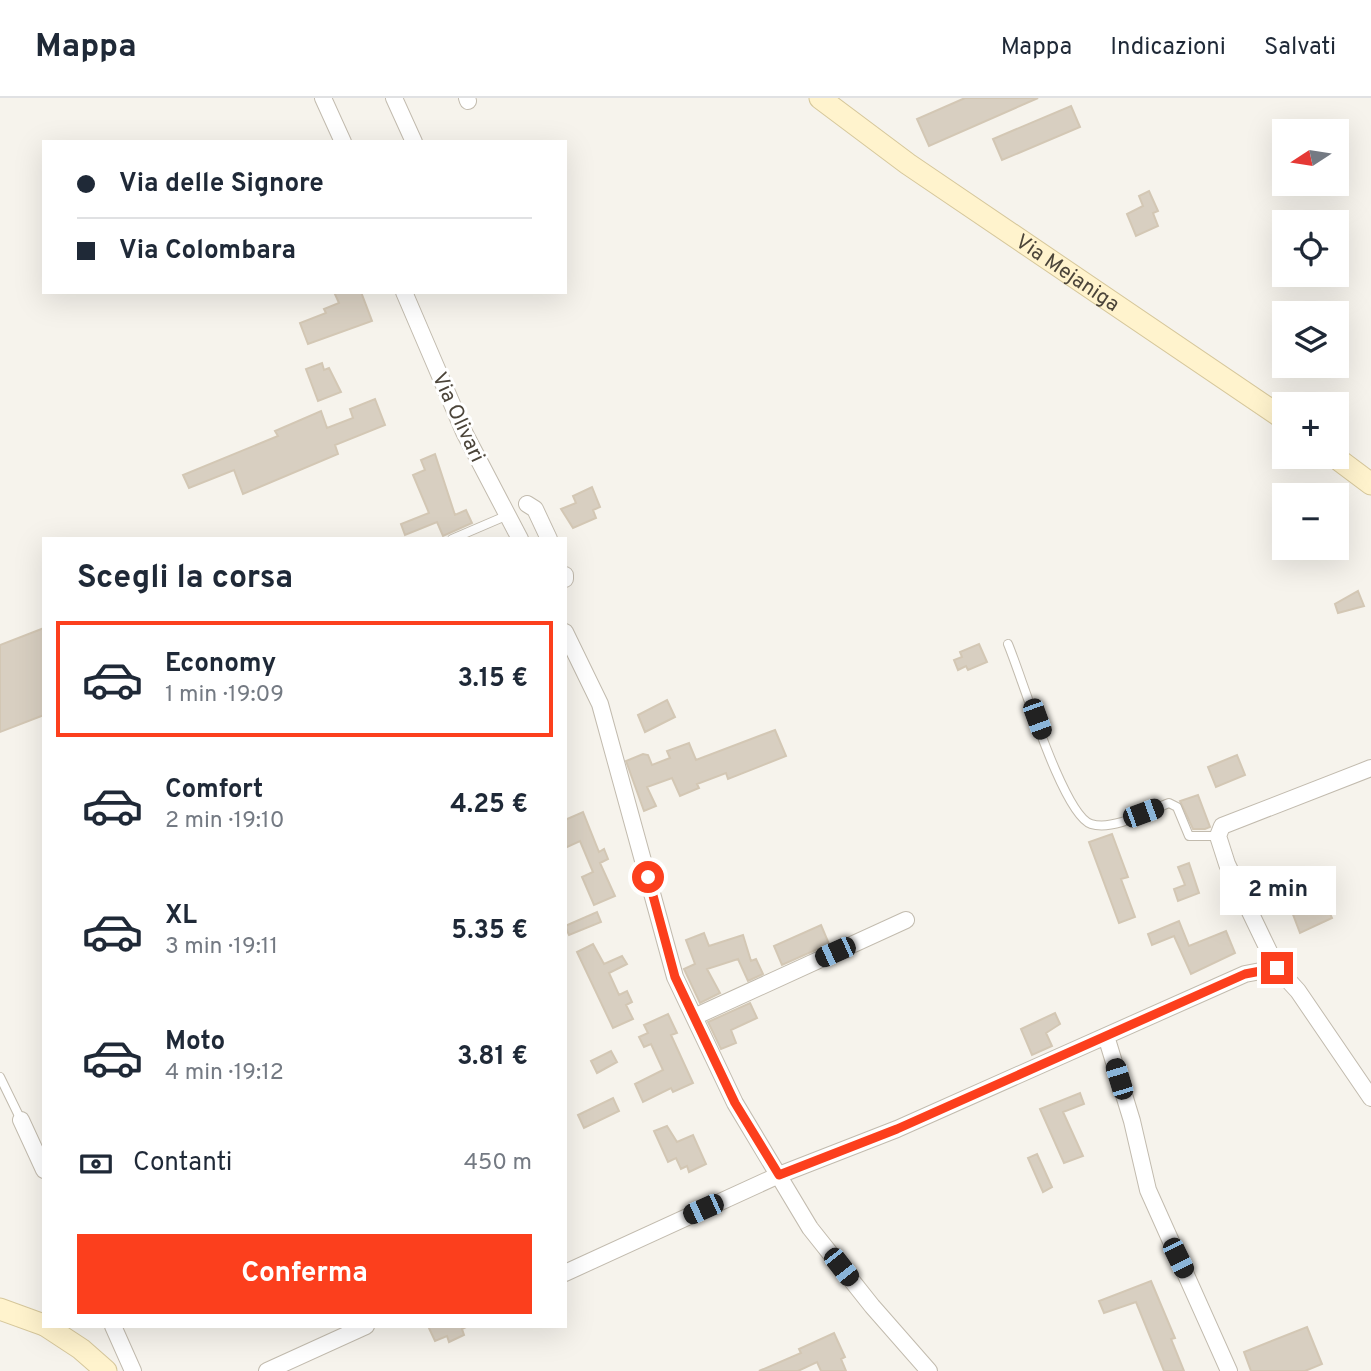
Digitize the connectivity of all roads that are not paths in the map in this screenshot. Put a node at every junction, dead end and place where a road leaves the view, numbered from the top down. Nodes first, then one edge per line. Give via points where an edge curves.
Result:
1 (323, 98) edge
2 (394, 98) edge
3 (820, 98) edge
4 (342, 140) edge
5 (413, 140) edge
6 (405, 294) edge
7 (1272, 411) edge
8 (1349, 468) edge
9 (1371, 484) edge
10 (527, 504) dead end
11 (508, 515) junction
12 (457, 537) edge
13 (519, 537) edge
14 (548, 537) edge
15 (567, 636) edge
16 (1008, 644) dead end
17 (1371, 768) edge
18 (1218, 836) junction
19 (906, 920) dead end
20 (1277, 968) junction
21 (694, 1017) junction
22 (1106, 1036) junction
23 (0, 1077) edge
24 (1371, 1098) edge
25 (20, 1120) joint
26 (42, 1166) edge
27 (779, 1175) junction
28 (567, 1272) edge
29 (0, 1309) edge
30 (42, 1322) edge
31 (51, 1328) edge
32 (114, 1328) edge
33 (362, 1328) edge
34 (106, 1371) edge
35 (133, 1371) edge
36 (267, 1371) edge
37 (929, 1371) edge
38 (1229, 1371) edge

1 - 4 street
2 - 5 street
3 - 7 main road, Via Mejaniga via 908,164
6 - 11 street, Via Olivari via 464,432
8 - 9 main road
10 - 14 street via 535,509
11 - 12 lane
11 - 13 street, Via Olivari
15 - 21 street via 600,704 675,977
16 - 18 lane via 1055,770 1083,820 1105,825 1169,803 1177,807 1189,836
17 - 18 street via 1247,814 1222,826
18 - 20 street
19 - 21 street
20 - 22 street via 1245,974
20 - 24 street via 1298,990
21 - 27 street via 735,1103
22 - 27 street via 897,1129
22 - 38 street via 1148,1190
23 - 25 lane
25 - 26 street
27 - 28 street
27 - 37 street via 810,1228
29 - 30 main road
31 - 34 main road
32 - 35 street
33 - 36 street

